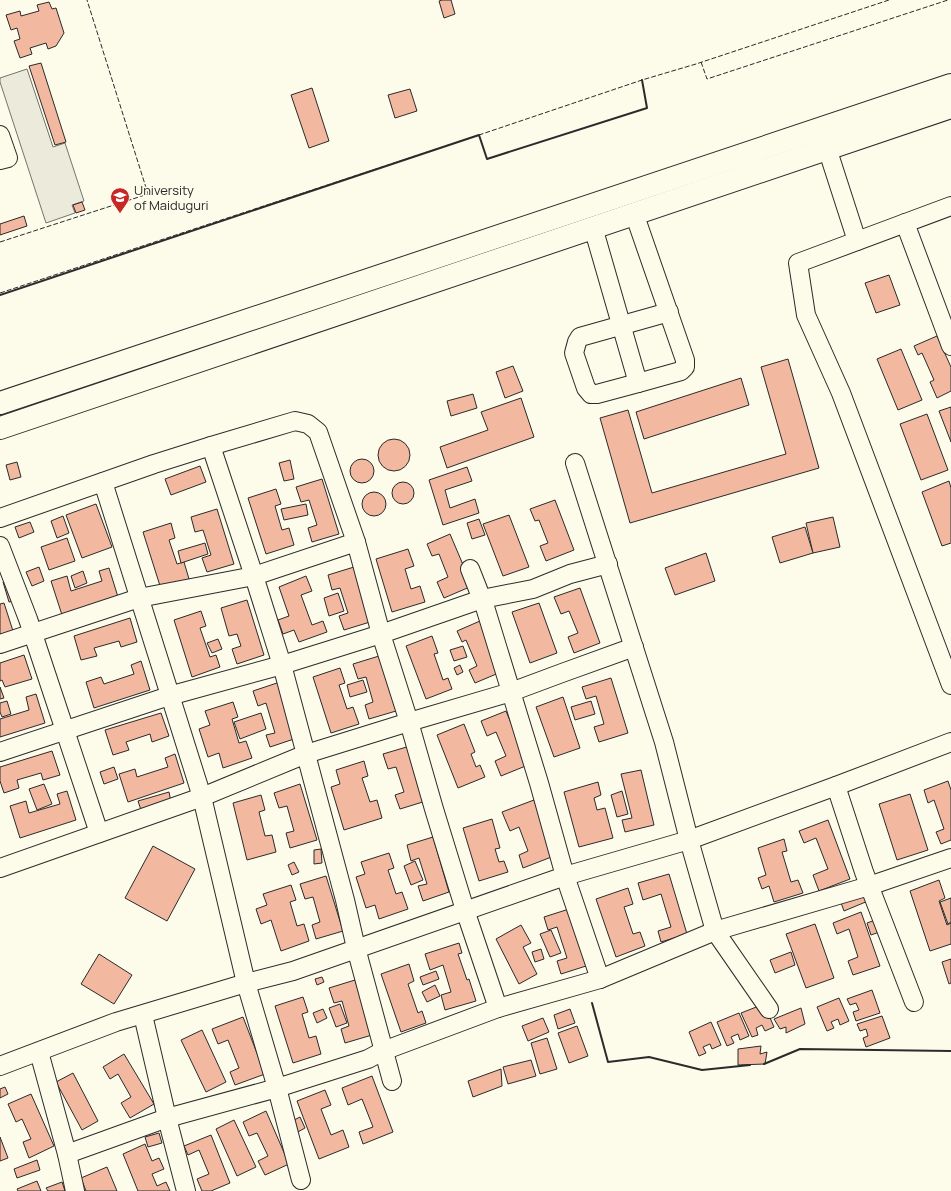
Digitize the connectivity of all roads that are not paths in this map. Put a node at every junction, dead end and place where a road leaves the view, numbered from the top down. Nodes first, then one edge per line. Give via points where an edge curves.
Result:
1 (951, 85) edge
2 (951, 107) edge
3 (0, 135) edge
4 (827, 148) junction
5 (0, 160) edge
6 (951, 206) edge
7 (634, 213) junction
8 (905, 223) junction
9 (593, 227) junction
10 (857, 241) junction
11 (668, 312) junction
12 (621, 325) junction
13 (951, 346) edge
14 (638, 383) junction
15 (0, 403) edge
16 (0, 428) edge
17 (211, 446) junction
18 (575, 463) dead end
19 (103, 482) junction
20 (0, 518) edge
21 (356, 542) junction
22 (0, 546) edge
23 (608, 564) junction
24 (470, 569) dead end
25 (254, 576) junction
26 (139, 598) junction
27 (482, 599) junction
28 (32, 632) junction
29 (382, 634) junction
30 (0, 644) edge
31 (634, 647) junction
32 (282, 665) junction
33 (951, 684) edge
34 (511, 692) junction
35 (170, 696) junction
36 (409, 722) junction
37 (65, 730) junction
38 (951, 742) edge
39 (0, 752) edge
40 (306, 754) junction
41 (836, 786) junction
42 (202, 797) junction
43 (99, 833) junction
44 (689, 840) junction
45 (951, 858) edge
46 (0, 868) edge
47 (565, 876) junction
48 (869, 886) junction
49 (465, 910) junction
50 (715, 931) junction
51 (356, 948) junction
52 (600, 979) junction
53 (246, 983) junction
54 (914, 1002) dead end
55 (498, 1008) junction
56 (769, 1008) dead end
57 (143, 1015) junction
58 (383, 1051) junction
59 (39, 1052) junction
60 (0, 1066) edge
61 (392, 1081) dead end
62 (277, 1088) junction
63 (167, 1118) junction
64 (67, 1154) junction
65 (301, 1180) dead end
66 (75, 1191) edge
67 (186, 1191) edge

1 - 15 highway
2 - 4 highway
3 - 5 street via 8,158
4 - 7 highway
4 - 10 street
6 - 8 street
7 - 9 highway
7 - 11 street
8 - 10 street
8 - 13 street
9 - 12 street
9 - 16 highway
10 - 33 street via 798,263 806,315 841,393
11 - 12 street
11 - 14 street via 685,360 685,367 681,371
12 - 14 street
12 - 14 street via 580,337 574,353 586,388 591,394
17 - 19 street
17 - 21 street via 295,421 308,424 318,432
17 - 25 street
18 - 23 street
19 - 20 street
19 - 26 street
21 - 25 street
21 - 29 street
22 - 28 street
23 - 27 street via 570,574 533,589
23 - 31 street
24 - 27 street
25 - 26 street
25 - 32 street
26 - 28 street
26 - 35 street
27 - 29 street
27 - 34 street
28 - 30 street
28 - 37 street
29 - 32 street
29 - 36 street
31 - 34 street
31 - 44 street via 664,742
32 - 35 street
32 - 40 street
34 - 36 street
34 - 47 street
35 - 37 street
35 - 42 street
36 - 40 street
36 - 49 street
37 - 39 street
37 - 43 street
38 - 41 street
40 - 42 street
40 - 51 street
41 - 44 street
41 - 48 street
42 - 43 street
42 - 53 street
43 - 46 street
44 - 47 street
44 - 50 street
45 - 48 street
47 - 49 street
47 - 52 street
48 - 50 street
48 - 54 street
49 - 51 street
49 - 55 street
50 - 52 street
50 - 56 street
51 - 53 street via 294,971
51 - 58 street
52 - 55 street
53 - 57 street
53 - 62 street
55 - 58 street
57 - 59 street via 116,1022
57 - 63 street
58 - 61 street
58 - 62 street via 368,1059
59 - 60 street
59 - 64 street
62 - 63 street
62 - 65 street
63 - 64 street
63 - 67 street
64 - 66 street

